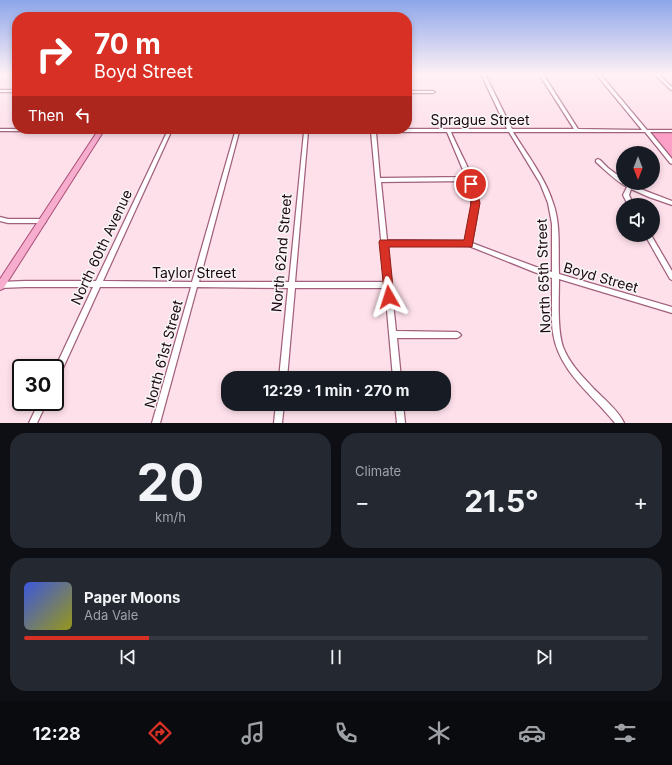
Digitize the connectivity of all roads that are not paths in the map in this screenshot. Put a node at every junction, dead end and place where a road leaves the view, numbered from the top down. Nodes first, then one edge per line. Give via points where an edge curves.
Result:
1 (493, 94) edge
2 (553, 94) edge
3 (615, 94) edge
4 (0, 130) edge
5 (12, 130) edge
6 (412, 130) edge
7 (448, 130) junction
8 (510, 130) junction
9 (577, 131) junction
10 (646, 131) junction
11 (672, 131) edge
12 (99, 134) edge
13 (168, 134) edge
14 (237, 134) edge
15 (306, 134) edge
16 (373, 134) edge
17 (598, 161) dead end
18 (672, 162) edge
19 (616, 178) edge
20 (469, 179) junction
21 (378, 180) junction
22 (636, 190) edge
23 (672, 203) edge
24 (0, 219) edge
25 (42, 221) junction
26 (384, 242) junction
27 (652, 242) edge
28 (469, 244) junction
29 (556, 276) junction
30 (672, 277) edge
31 (98, 284) junction
32 (195, 284) junction
33 (291, 285) junction
34 (388, 285) junction
35 (0, 286) edge
36 (672, 310) edge
37 (393, 334) junction
38 (457, 335) dead end
39 (63, 359) edge
40 (284, 371) edge
41 (396, 371) edge
42 (39, 411) edge
43 (279, 411) edge
44 (400, 411) edge
45 (33, 423) edge
46 (156, 423) edge
47 (278, 423) edge
48 (401, 423) edge
49 (620, 423) edge

1 - 8 street, North 65th Street
2 - 9 street
3 - 10 street
4 - 5 street, Sprague Street
6 - 7 street, Sprague Street
7 - 8 street, Sprague Street
7 - 20 street
8 - 9 street, Sprague Street
8 - 29 street, North 65th Street via 551,203 555,224
9 - 10 street, Sprague Street
10 - 11 street, Sprague Street
10 - 18 street
12 - 25 main road
13 - 31 street, North 60th Avenue
14 - 32 street, North 61st Street
15 - 33 street, North 62nd Street
16 - 21 street
17 - 19 street
20 - 21 street
20 - 28 street via 475,203
21 - 26 street
22 - 23 street
24 - 25 street
25 - 35 main road
26 - 28 street, Boyd Street
26 - 34 street
27 - 30 street
28 - 29 street, Boyd Street
29 - 36 street, Boyd Street
29 - 49 street, North 65th Street via 556,332 559,348 578,380
31 - 32 street, Taylor Street
31 - 35 street, Taylor Street
31 - 39 street, North 60th Avenue
32 - 33 street, Taylor Street
32 - 46 street, North 61st Street
33 - 34 street, Taylor Street
33 - 40 street, North 62nd Street
34 - 37 street
37 - 38 street
37 - 41 street
42 - 45 street
43 - 47 street
44 - 48 street

